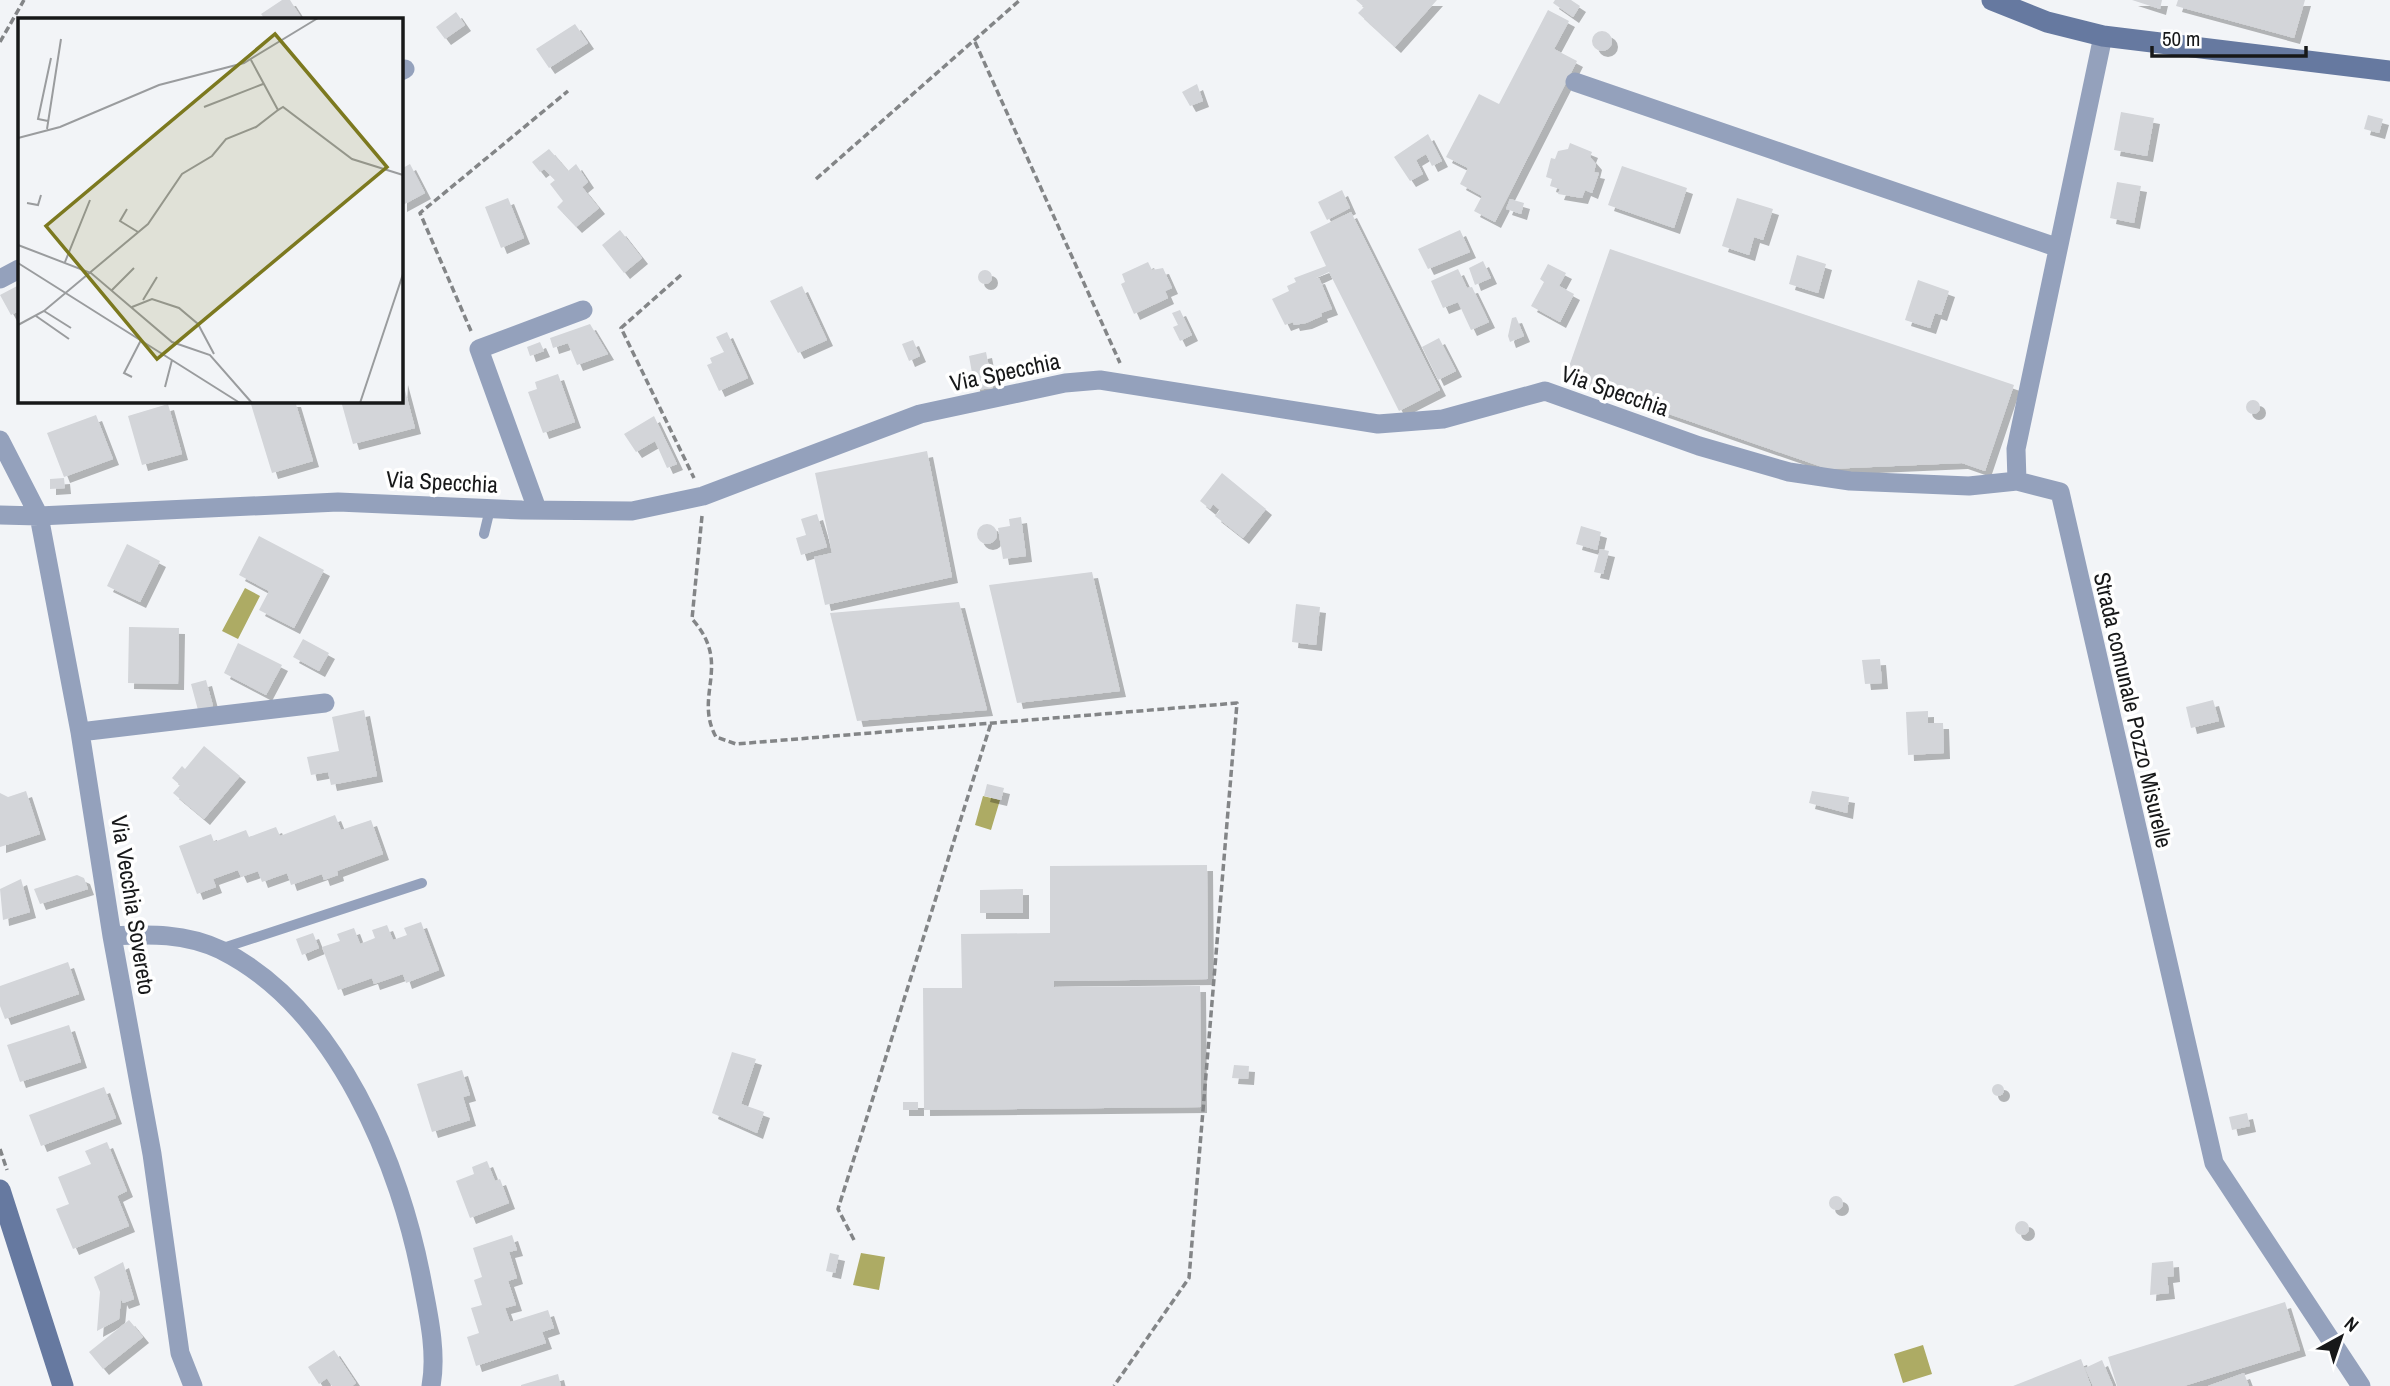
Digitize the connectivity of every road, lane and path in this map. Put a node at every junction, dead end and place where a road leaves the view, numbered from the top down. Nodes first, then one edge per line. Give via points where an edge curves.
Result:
1 (24, 0) edge
2 (1020, 0) edge
3 (1992, 0) edge
4 (2102, 36) junction
5 (0, 42) edge
6 (975, 42) junction
7 (2390, 71) edge
8 (1576, 82) dead end
9 (568, 92) dead end
10 (816, 179) dead end
11 (2056, 247) junction
12 (18, 270) edge
13 (681, 275) dead end
14 (0, 279) edge
15 (583, 310) dead end
16 (479, 349) junction
17 (1129, 384) junction
18 (0, 440) edge
19 (2017, 481) junction
20 (703, 496) junction
21 (490, 509) junction
22 (537, 509) junction
23 (0, 515) edge
24 (39, 516) junction
25 (484, 534) dead end
26 (325, 703) dead end
27 (991, 723) junction
28 (80, 732) junction
29 (422, 883) dead end
30 (112, 936) junction
31 (219, 950) junction
32 (0, 1189) edge
33 (854, 1240) dead end
34 (63, 1386) edge
35 (193, 1386) edge
36 (431, 1386) edge
37 (1114, 1386) edge
38 (2361, 1386) edge

1 - 5 path
2 - 6 path
3 - 4 main road via 2047,22
4 - 7 main road
4 - 11 street
6 - 10 path
6 - 17 path
8 - 11 street
9 - 16 path via 420,213
11 - 19 street via 2016,449
12 - 14 street
13 - 20 path via 621,328
15 - 16 street
16 - 22 street
17 - 19 street, Via Specchia via 1378,424 1443,419 1545,391 1699,446 1789,472 1850,481 1956,485
17 - 20 street, Via Specchia via 1100,380 1065,383 920,415
18 - 24 street, Via Vecchia Sovereto
19 - 38 street, Strada comunale Pozzo Misurelle via 2060,492 2214,1163
20 - 22 street, Via Specchia via 632,511
20 - 27 path via 692,619 705,633 713,655 708,722 716,737 736,744
21 - 22 street, Via Specchia
21 - 24 street, Via Specchia via 338,502
21 - 25 lane
23 - 24 street, Via Specchia
24 - 28 street, Via Vecchia Sovereto
26 - 28 street
27 - 33 path via 838,1209
27 - 37 path via 1237,702 1189,1278
28 - 30 street, Via Vecchia Sovereto
29 - 31 lane
30 - 31 street via 156,933
30 - 35 street, Via Vecchia Sovereto via 152,1154 180,1353
31 - 36 street via 248,967 296,1009 350,1084 378,1137 396,1179 420,1266 429,1316
32 - 34 main road

